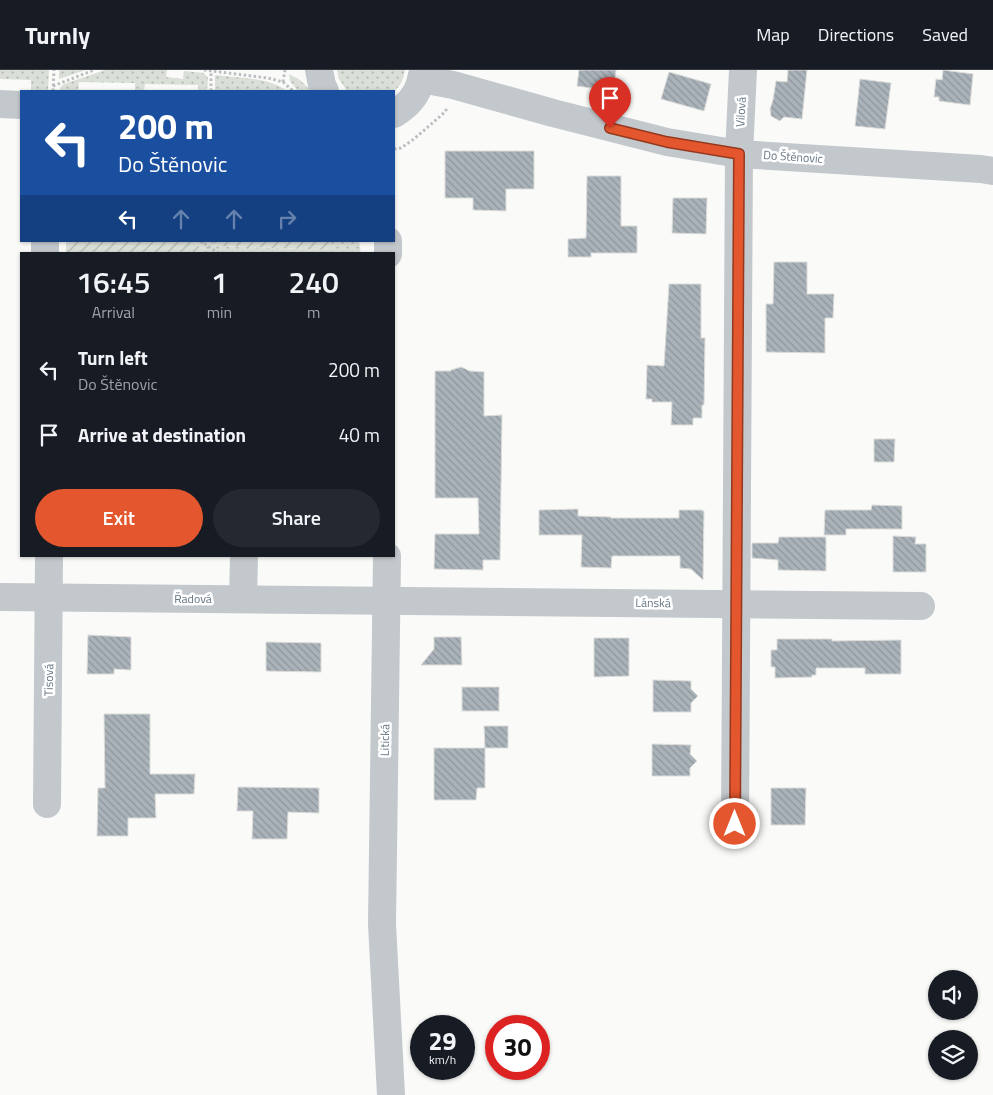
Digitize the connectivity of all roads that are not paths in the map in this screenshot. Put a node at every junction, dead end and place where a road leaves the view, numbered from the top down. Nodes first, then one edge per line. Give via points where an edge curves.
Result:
1 (319, 70) edge
2 (743, 70) edge
3 (422, 74) edge
4 (324, 90) edge
5 (0, 104) edge
6 (20, 105) edge
7 (395, 113) edge
8 (739, 154) junction
9 (993, 171) edge
10 (49, 557) edge
11 (244, 557) edge
12 (387, 557) edge
13 (0, 597) edge
14 (49, 598) junction
15 (243, 599) junction
16 (386, 601) junction
17 (736, 604) junction
18 (921, 606) dead end
19 (47, 804) dead end
20 (735, 824) dead end
21 (391, 1095) edge

1 - 4 street
2 - 8 street, Vilová
3 - 7 street via 412,100
3 - 8 street, Do Štěnovic via 553,113 667,142
5 - 6 street
8 - 9 street, Do Štěnovic
8 - 17 street, Vilová
10 - 14 street, Tisová
11 - 15 street
12 - 16 street, Litická
13 - 14 street, Řadová
14 - 15 street, Řadová
14 - 19 street, Tisová
15 - 16 street, Řadová
16 - 17 street, Lánská
16 - 21 street, Litická via 382,924
17 - 18 street, Lánská
17 - 20 street, Vilová

